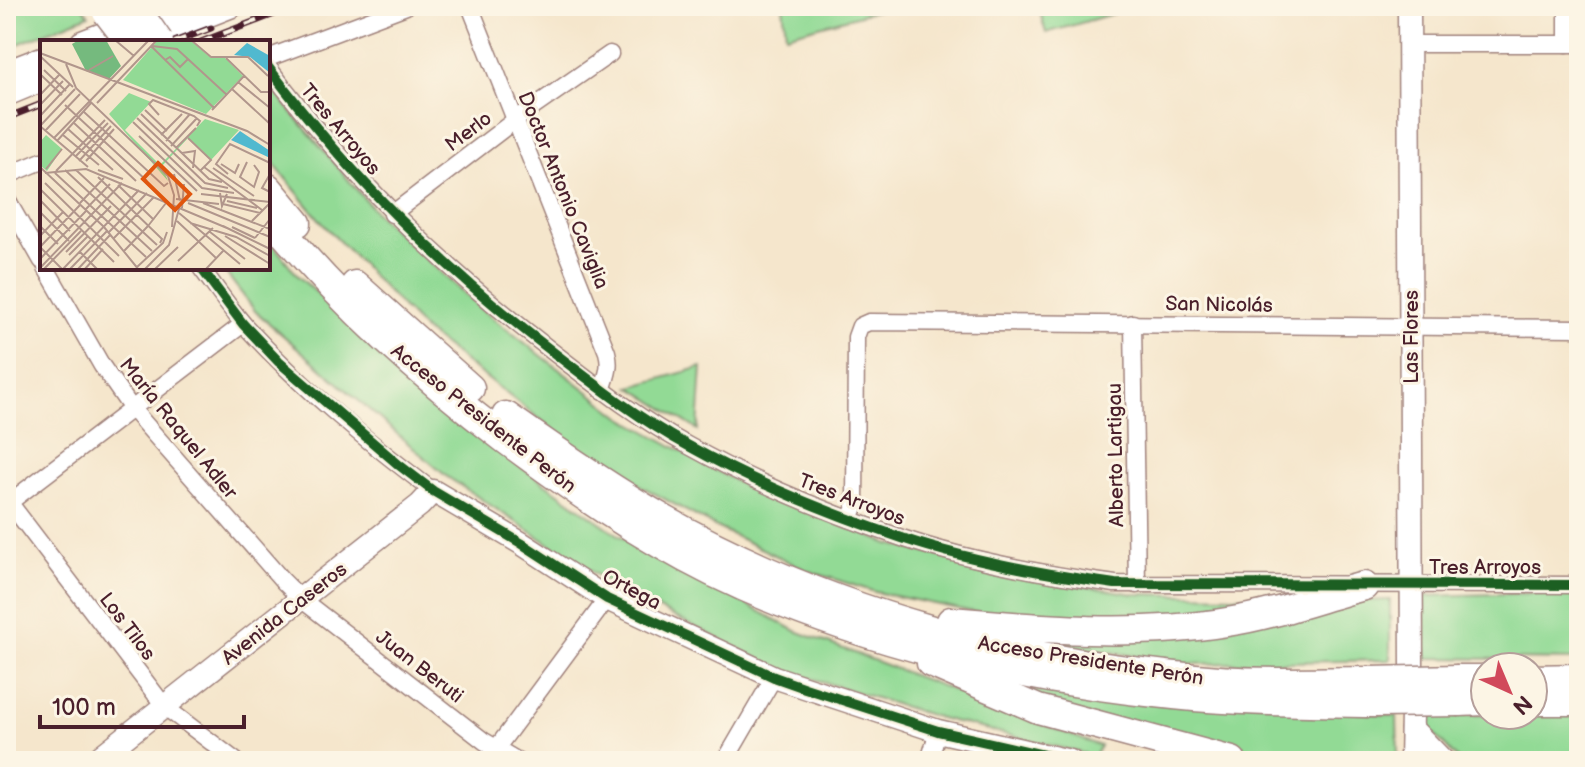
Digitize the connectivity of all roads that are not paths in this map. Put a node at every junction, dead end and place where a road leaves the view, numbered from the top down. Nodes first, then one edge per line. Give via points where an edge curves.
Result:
1 (175, 6) edge
2 (232, 6) edge
3 (406, 6) edge
4 (470, 6) edge
5 (1409, 6) edge
6 (1567, 6) edge
7 (114, 8) edge
8 (200, 12) edge
9 (87, 40) edge
10 (129, 40) edge
11 (143, 40) edge
12 (156, 40) edge
13 (1409, 44) junction
14 (1573, 44) edge
15 (610, 54) dead end
16 (270, 57) edge
17 (40, 59) edge
18 (270, 70) edge
19 (6, 72) edge
20 (40, 81) edge
21 (6, 95) edge
22 (515, 120) junction
23 (40, 162) edge
24 (6, 176) edge
25 (270, 190) edge
26 (6, 198) edge
27 (392, 214) junction
28 (270, 216) edge
29 (40, 258) edge
30 (47, 270) edge
31 (202, 270) edge
32 (1133, 323) junction
33 (243, 324) junction
34 (1412, 327) junction
35 (1579, 328) edge
36 (602, 390) junction
37 (132, 409) junction
38 (433, 491) junction
39 (7, 502) edge
40 (850, 519) junction
41 (1137, 585) junction
42 (1411, 585) junction
43 (1579, 585) edge
44 (1364, 586) junction
45 (301, 599) junction
46 (607, 599) junction
47 (868, 622) junction
48 (1412, 668) dead end
49 (774, 677) junction
50 (1579, 678) edge
51 (1549, 679) edge
52 (1469, 690) edge
53 (1549, 701) edge
54 (1579, 701) edge
55 (165, 707) junction
56 (938, 731) junction
57 (491, 755) edge
58 (95, 761) edge
59 (236, 761) edge
60 (518, 761) edge
61 (725, 761) edge
62 (929, 761) edge
63 (1070, 761) edge
64 (1232, 761) edge
65 (1411, 761) edge
66 (1443, 761) edge

1 - 9 street
2 - 8 street
3 - 16 street
4 - 22 street, Doctor Antonio Caviglia
5 - 13 street, Las Flores
6 - 14 street
7 - 10 highway, bridge
7 - 12 highway, bridge
8 - 11 street
13 - 14 street
13 - 34 street, Las Flores
15 - 22 street, Merlo
17 - 19 street
18 - 27 street, Tres Arroyos
20 - 21 street
22 - 27 street, Merlo
22 - 36 street, Doctor Antonio Caviglia via 607,352
23 - 24 street
25 - 47 highway, Acceso Presidente Perón via 364,295 455,376 535,437 665,520
26 - 29 street
27 - 36 street, Tres Arroyos via 488,303
28 - 47 highway, Acceso Presidente Perón via 331,287 400,354 600,508 714,573
30 - 37 street, María Raquel Adler
31 - 33 street, Ortega
32 - 34 street, San Nicolás
32 - 40 street, San Nicolás via 860,326 855,507
32 - 41 street, Alberto Lartigau
33 - 37 street
33 - 38 street, Ortega via 330,409
34 - 35 street, San Nicolás
34 - 42 street, Las Flores
36 - 40 street, Tres Arroyos via 687,445
37 - 39 street
37 - 45 street, María Raquel Adler
38 - 45 street, Avenida Caseros
38 - 46 street, Ortega
39 - 55 street, Los Tilos
40 - 41 street, Tres Arroyos via 945,551 1073,578
41 - 44 street, Tres Arroyos
42 - 43 street, Tres Arroyos
42 - 44 street, Tres Arroyos
42 - 48 street, Las Flores
44 - 47 highway via 1228,622 1142,631
45 - 55 street, Avenida Caseros
45 - 57 street, Juan Beruti
46 - 49 street, Ortega
46 - 57 street
47 - 52 highway, Acceso Presidente Perón, bridge via 1221,681 1373,692
47 - 64 highway via 998,694
49 - 56 street, Ortega
49 - 61 street
50 - 51 highway
53 - 54 highway
55 - 58 street, Avenida Caseros
55 - 59 street, Los Tilos
56 - 62 street
56 - 63 street, Ortega
57 - 60 street, Juan Beruti
65 - 66 street via 1412,721

